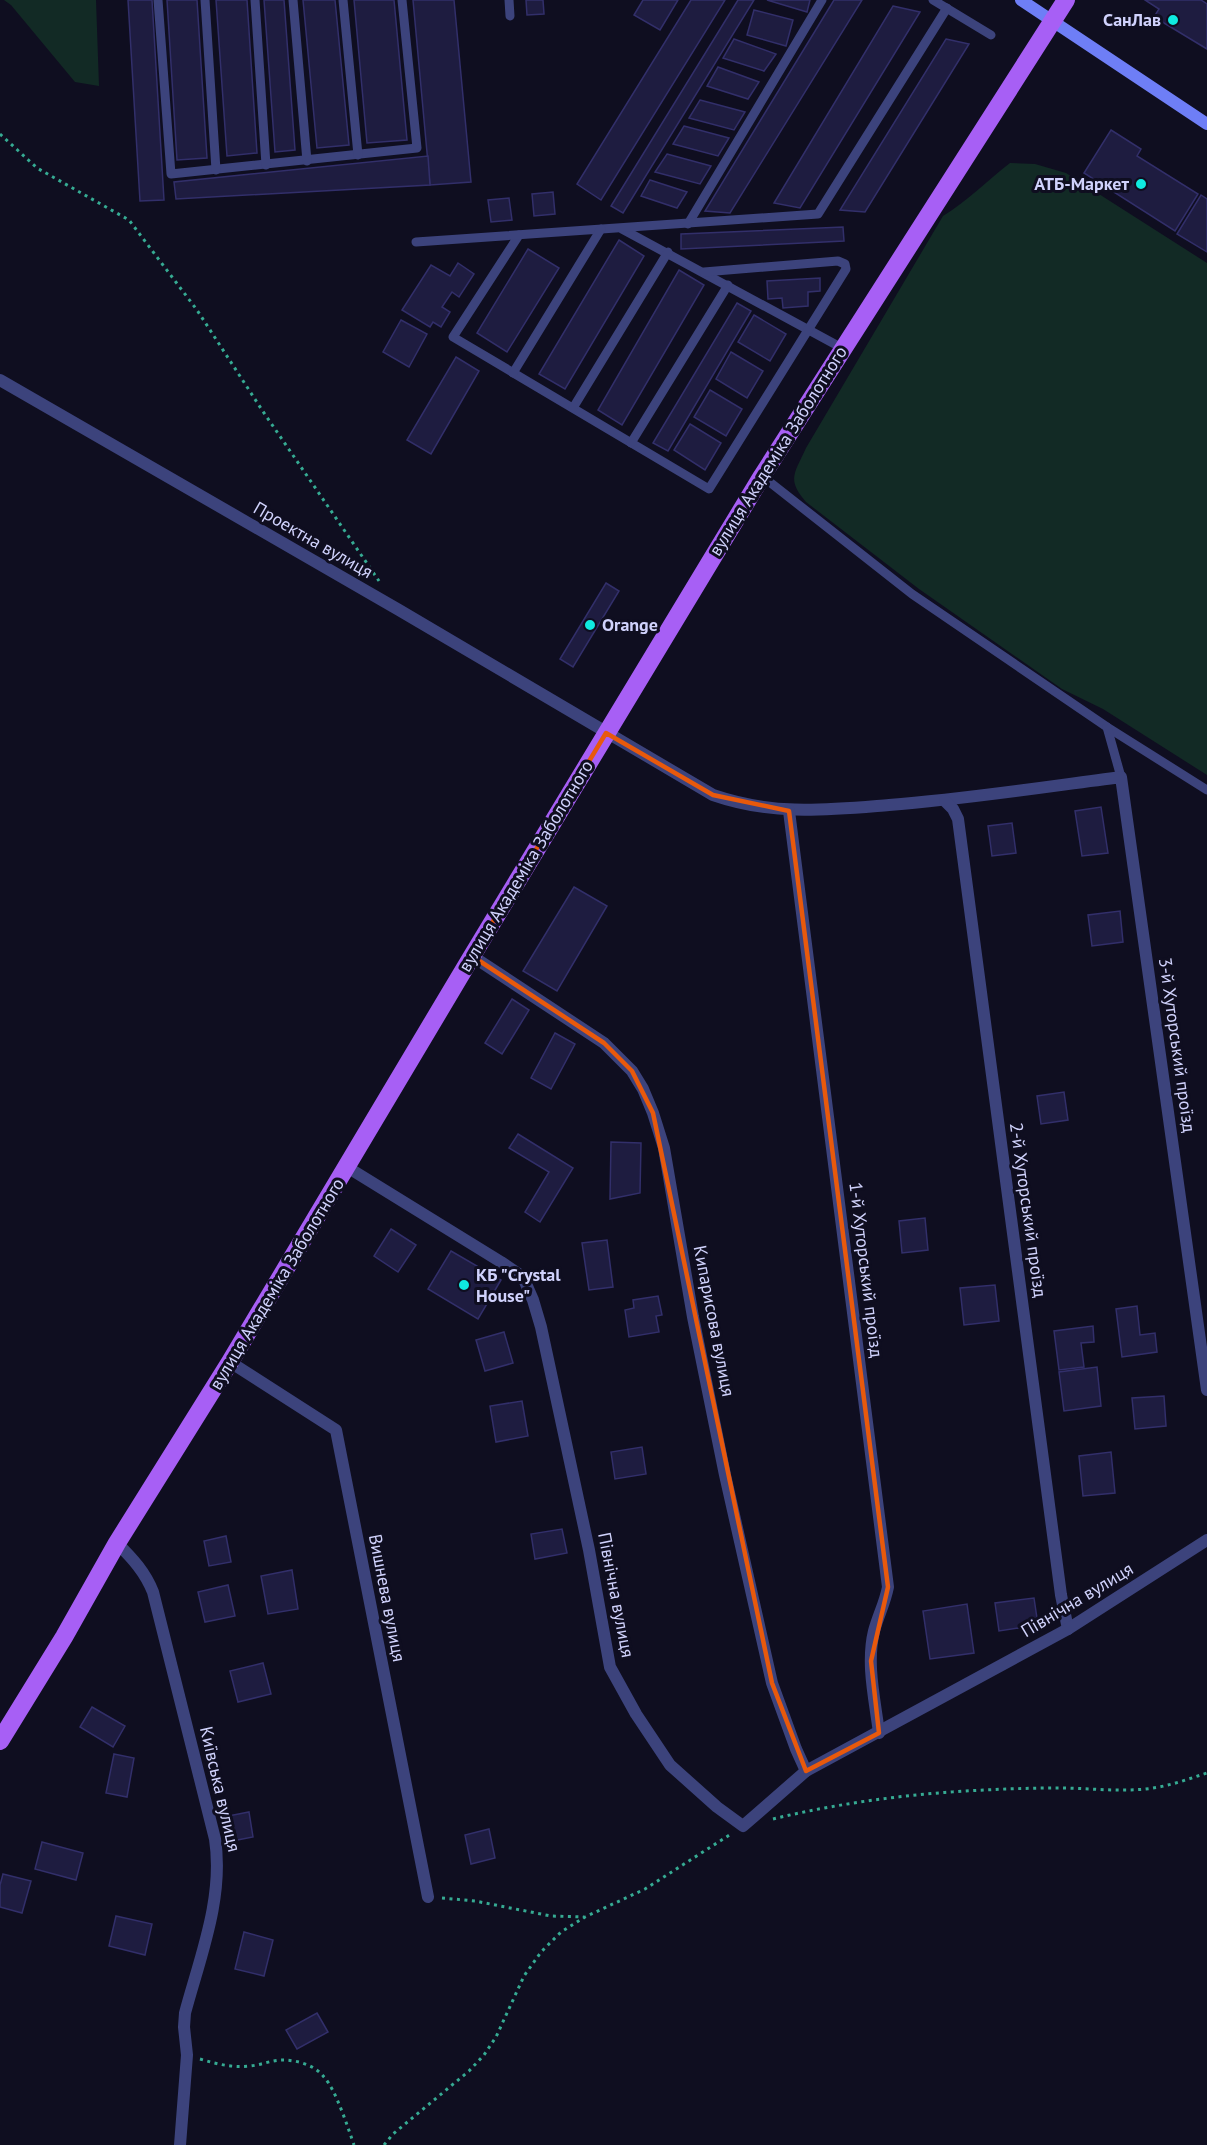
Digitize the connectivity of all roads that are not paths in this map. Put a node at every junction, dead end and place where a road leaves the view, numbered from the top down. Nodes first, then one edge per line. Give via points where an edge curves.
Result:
1 (158, 0) edge
2 (205, 0) edge
3 (255, 0) edge
4 (293, 0) edge
5 (344, 0) edge
6 (402, 0) edge
7 (509, 0) edge
8 (822, 0) edge
9 (933, 0) edge
10 (1021, 0) edge
11 (1066, 0) edge
12 (947, 8) junction
13 (510, 16) dead end
14 (1053, 20) junction
15 (991, 35) dead end
16 (1207, 124) edge
17 (358, 155) junction
18 (307, 161) junction
19 (266, 165) junction
20 (216, 170) junction
21 (688, 224) junction
22 (621, 228) junction
23 (601, 229) junction
24 (519, 235) junction
25 (416, 242) dead end
26 (668, 252) junction
27 (704, 272) junction
28 (728, 285) junction
29 (808, 329) junction
30 (842, 348) junction
31 (513, 373) junction
32 (0, 380) edge
33 (573, 408) junction
34 (631, 443) junction
35 (762, 476) junction
36 (1107, 727) junction
37 (606, 733) junction
38 (1121, 777) junction
39 (1207, 790) edge
40 (945, 801) junction
41 (789, 811) junction
42 (472, 956) junction
43 (347, 1167) junction
44 (230, 1362) junction
45 (1207, 1389) edge
46 (1207, 1540) edge
47 (117, 1543) junction
48 (1068, 1629) junction
49 (879, 1733) junction
50 (1, 1737) edge
51 (806, 1771) junction
52 (428, 1897) road end
53 (180, 2145) edge

1 - 20 lane via 171,174
2 - 20 lane
3 - 19 lane
4 - 18 lane
5 - 17 lane
6 - 17 lane via 417,148
7 - 13 lane
8 - 21 lane
9 - 12 lane
10 - 14 street
11 - 14 main road, вулиця Академіка Заболотного
12 - 15 lane
12 - 21 lane via 818,214
14 - 16 street
14 - 30 main road, вулиця Академіка Заболотного
17 - 18 lane
18 - 19 lane
19 - 20 lane
21 - 22 lane
22 - 23 lane
22 - 26 lane
23 - 24 lane
23 - 31 lane
24 - 25 lane
24 - 31 lane via 453,337
26 - 27 lane
26 - 33 lane
27 - 28 lane
27 - 29 lane via 843,262 845,272
28 - 29 lane
28 - 34 lane
29 - 30 lane
29 - 34 lane via 708,489
30 - 35 main road, вулиця Академіка Заболотного
31 - 33 lane
32 - 37 street, Проектна вулиця
33 - 34 lane
35 - 36 lane via 912,594
35 - 37 main road, вулиця Академіка Заболотного
36 - 38 lane
36 - 39 lane
37 - 41 street, Проектна вулиця via 713,795 750,806
37 - 42 main road, вулиця Академіка Заболотного
38 - 40 street, Проектна вулиця
38 - 45 street, 3-й Хуторський проїзд
40 - 41 street, Проектна вулиця
40 - 48 street, 2-й Хуторський проїзд via 958,819
41 - 49 street, 1-й Хуторський проїзд via 888,1587 874,1632 871,1661
42 - 43 main road, вулиця Академіка Заболотного
42 - 51 street, Кипарисова вулиця via 604,1043 632,1071 653,1113 664,1148 693,1317 772,1683
43 - 44 main road, вулиця Академіка Заболотного
43 - 51 street, Північна вулиця via 523,1277 541,1327 610,1667 670,1765 743,1826
44 - 47 main road, вулиця Академіка Заболотного
44 - 52 street, Вишнева вулиця via 336,1430
46 - 48 street, Північна вулиця
47 - 50 main road, вулиця Академіка Заболотного
47 - 53 street, Київська вулиця via 138,1564 153,1592 218,1858 215,1899 185,2013 187,2055
48 - 49 street, Північна вулиця
49 - 51 street, Північна вулиця

